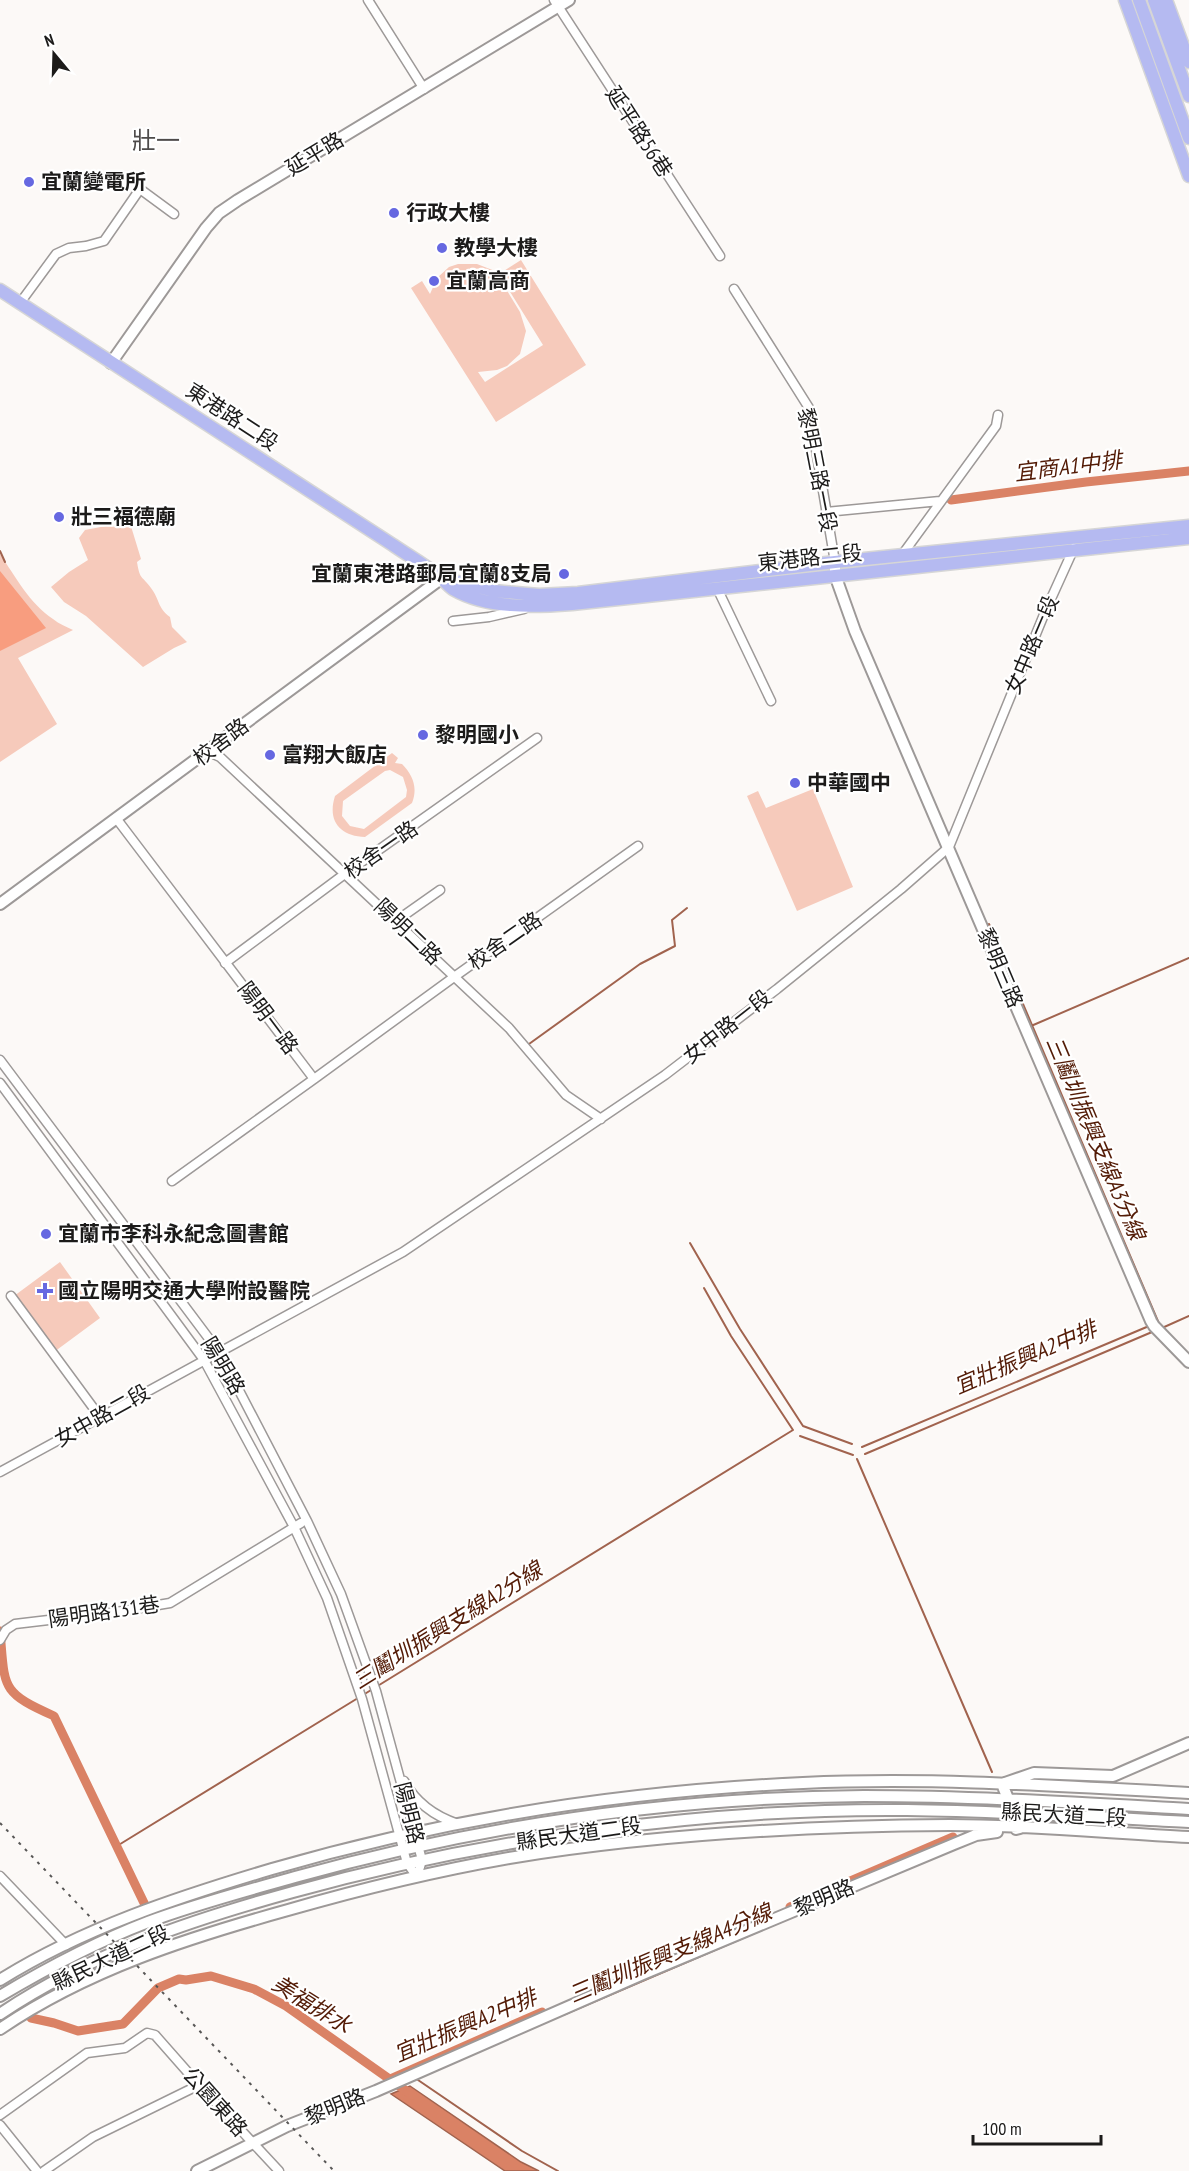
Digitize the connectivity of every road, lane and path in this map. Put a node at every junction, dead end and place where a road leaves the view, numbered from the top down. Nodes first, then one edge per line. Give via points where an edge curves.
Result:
1 (368, 0) edge
2 (569, 0) edge
3 (1125, 0) edge
4 (1139, 0) edge
5 (1154, 0) edge
6 (1166, 0) edge
7 (556, 3) edge
8 (1189, 62) edge
9 (424, 89) junction
10 (1189, 96) edge
11 (1189, 138) edge
12 (1189, 176) edge
13 (174, 214) dead end
14 (720, 256) dead end
15 (734, 289) dead end
16 (0, 290) edge
17 (20, 303) junction
18 (111, 363) junction
19 (998, 415) dead end
20 (940, 501) junction
21 (826, 512) junction
22 (1189, 526) edge
23 (1080, 537) junction
24 (1189, 538) edge
25 (1073, 550) junction
26 (902, 555) junction
27 (835, 568) junction
28 (903, 568) junction
29 (441, 578) junction
30 (717, 588) junction
31 (534, 606) junction
32 (453, 621) dead end
33 (771, 701) dead end
34 (537, 738) dead end
35 (208, 752) junction
36 (116, 818) junction
37 (638, 846) dead end
38 (949, 847) junction
39 (346, 873) junction
40 (440, 890) dead end
41 (0, 904) edge
42 (396, 921) junction
43 (225, 963) junction
44 (454, 977) junction
45 (0, 1060) edge
46 (314, 1079) junction
47 (0, 1083) edge
48 (601, 1119) junction
49 (172, 1181) dead end
50 (11, 1296) dead end
51 (219, 1352) junction
52 (204, 1360) junction
53 (1189, 1362) edge
54 (100, 1417) junction
55 (0, 1472) edge
56 (298, 1525) junction
57 (0, 1640) edge
58 (1189, 1743) edge
59 (396, 1761) junction
60 (1113, 1776) junction
61 (1002, 1784) junction
62 (1117, 1789) junction
63 (1189, 1793) edge
64 (657, 1794) junction
65 (1008, 1799) junction
66 (663, 1808) junction
67 (1189, 1809) edge
68 (1013, 1812) junction
69 (1189, 1822) edge
70 (458, 1824) junction
71 (953, 1825) junction
72 (1020, 1828) junction
73 (415, 1834) junction
74 (400, 1837) junction
75 (1189, 1837) edge
76 (954, 1844) junction
77 (418, 1846) junction
78 (403, 1849) junction
79 (422, 1860) junction
80 (407, 1863) junction
81 (0, 1876) edge
82 (417, 1877) junction
83 (66, 1945) junction
84 (0, 1980) edge
85 (0, 1996) edge
86 (0, 2014) edge
87 (0, 2029) edge
88 (199, 2085) junction
89 (0, 2115) edge
90 (0, 2125) edge
91 (253, 2143) junction
92 (37, 2171) edge
93 (44, 2171) edge
94 (197, 2171) edge
95 (279, 2171) edge

1 - 9 street
2 - 7 street, 延平路
3 - 12 main road
4 - 11 main road
5 - 10 main road
6 - 8 main road
7 - 9 street, 延平路
7 - 14 street, 延平路56巷
9 - 18 street, 延平路 via 219,213
13 - 17 street via 140,189 104,240 56,254
15 - 21 street, 黎明三路一段 via 809,408
16 - 17 main road, 東港路二段
17 - 18 main road, 東港路二段
18 - 29 main road, 東港路二段
19 - 20 street via 996,426
20 - 21 street
20 - 26 street
21 - 27 street, 黎明三路一段
22 - 23 main road, 東港路二段
23 - 25 street, 女中路一段
23 - 26 main road, 東港路二段
24 - 25 main road, 東港路二段
25 - 28 main road, 東港路二段
25 - 38 street, 女中路一段
26 - 27 main road, 東港路二段
26 - 28 street
27 - 28 main road, 東港路二段
27 - 29 main road, 東港路二段 via 539,595 494,591
27 - 30 main road, 東港路二段
27 - 38 street, 黎明三路 via 855,631
29 - 31 main road, 東港路二段 via 452,588 480,599
29 - 35 street, 校舍路
30 - 31 main road, 東港路二段
30 - 33 street
31 - 32 street
34 - 39 street, 校舍一路
35 - 36 street, 校舍路
35 - 39 street, 陽明二路 via 220,757
36 - 41 street, 校舍路
36 - 43 street, 陽明一路
37 - 44 street, 校舍二路
38 - 48 street, 女中路一段 via 715,1037
38 - 53 street, 黎明三路 via 1151,1321
39 - 42 street, 陽明二路
39 - 43 street, 校舍一路
40 - 42 street
42 - 44 street, 陽明二路
43 - 46 street, 陽明一路
44 - 46 street, 校舍二路
44 - 48 street, 陽明二路 via 509,1028 566,1095
45 - 51 street, 陽明路
46 - 49 street
47 - 52 street, 陽明路
48 - 51 street, 女中路一段 via 403,1252
50 - 54 street
51 - 52 street, 女中路一段
51 - 59 street, 陽明路 via 341,1594
52 - 54 street, 女中路二段
52 - 56 street, 陽明路
54 - 55 street, 女中路二段
56 - 57 street, 陽明路131巷 via 170,1603 15,1624
56 - 74 street, 陽明路 via 345,1647
58 - 60 street
59 - 70 street via 418,1802
59 - 73 street, 陽明路
60 - 61 street via 1034,1773
60 - 62 street
61 - 62 street, 縣民大道二段
61 - 64 street, 縣民大道二段 via 802,1783
61 - 65 street
62 - 63 street, 縣民大道二段
64 - 66 street
64 - 70 street, 縣民大道二段
65 - 66 street, 縣民大道二段 via 820,1797
65 - 67 street, 縣民大道二段
65 - 68 street
66 - 77 street, 縣民大道二段
68 - 69 street, 縣民大道二段
68 - 72 street
68 - 79 street, 縣民大道二段 via 791,1812 580,1833
70 - 73 street, 縣民大道二段
71 - 72 street, 縣民大道二段
71 - 76 street via 960,1834
71 - 82 street, 縣民大道二段 via 800,1828 687,1836 583,1847
72 - 75 street, 縣民大道二段
72 - 76 street, 黎明路 via 976,1835
73 - 74 street, 縣民大道二段
73 - 77 street, 陽明路
74 - 78 street, 陽明路
74 - 83 street, 縣民大道二段 via 209,1888 155,1906
76 - 91 street, 黎明路
77 - 78 street, 縣民大道二段
77 - 79 street, 陽明路
78 - 80 street, 陽明路
78 - 85 street, 縣民大道二段 via 149,1922 77,1953
79 - 80 street, 縣民大道二段
79 - 82 street, 陽明路
80 - 82 street, 陽明路
80 - 86 street, 縣民大道二段 via 345,1877 172,1929 74,1972
81 - 83 street
82 - 87 street, 縣民大道二段 via 227,1927 135,1958 59,1994
83 - 84 street, 縣民大道二段
88 - 89 street, 公園東路 via 155,2035 147,2033 125,2048 87,2053
88 - 91 street, 公園東路
88 - 93 street via 93,2137
90 - 92 street
91 - 94 street, 黎明路
91 - 95 street, 公園東路

